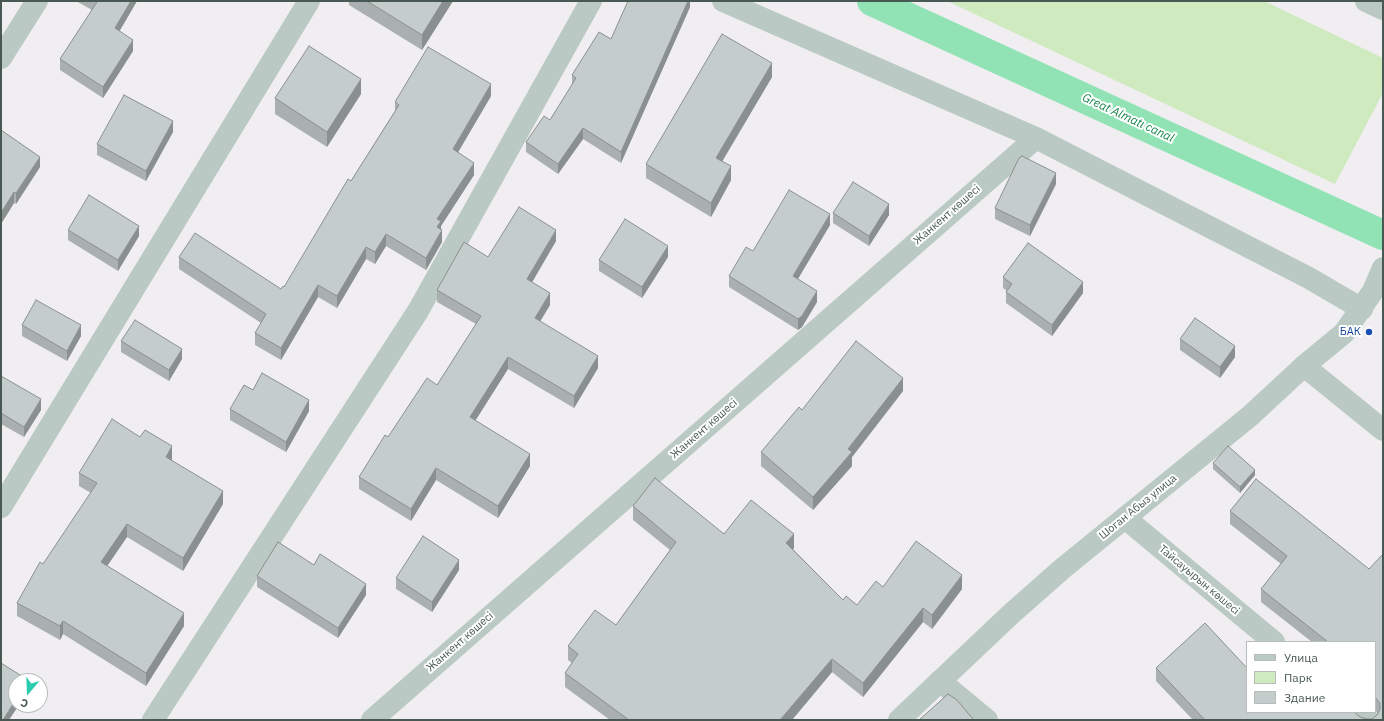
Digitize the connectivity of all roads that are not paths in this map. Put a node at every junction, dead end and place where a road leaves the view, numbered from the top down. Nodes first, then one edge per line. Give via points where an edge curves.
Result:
1 (37, 1) edge
2 (308, 1) edge
3 (591, 1) edge
4 (723, 1) edge
5 (1366, 1) edge
6 (1383, 9) edge
7 (1, 58) edge
8 (1036, 138) junction
9 (1383, 268) edge
10 (1373, 298) edge
11 (1304, 366) junction
12 (1383, 430) edge
13 (1, 507) edge
14 (1124, 518) junction
15 (1273, 641) edge
16 (940, 682) junction
17 (1359, 713) edge
18 (153, 720) edge
19 (372, 720) edge
20 (899, 720) edge
21 (987, 720) edge
22 (1368, 720) edge

1 - 7 street
2 - 13 street
3 - 18 street via 418,310
4 - 8 street
5 - 6 street
8 - 10 street via 1310,278
8 - 19 street, Жанкент көшесі
9 - 10 street, Шоган Абыз улица
10 - 11 street, Шоган Абыз улица via 1344,334
11 - 12 street
11 - 14 street, Шоган Абыз улица via 1250,416
14 - 15 street, Тайсауырын көшесі
14 - 16 street, Шоган Абыз улица via 1011,614
16 - 20 street, Шоган Абыз улица
16 - 21 street
17 - 22 street

